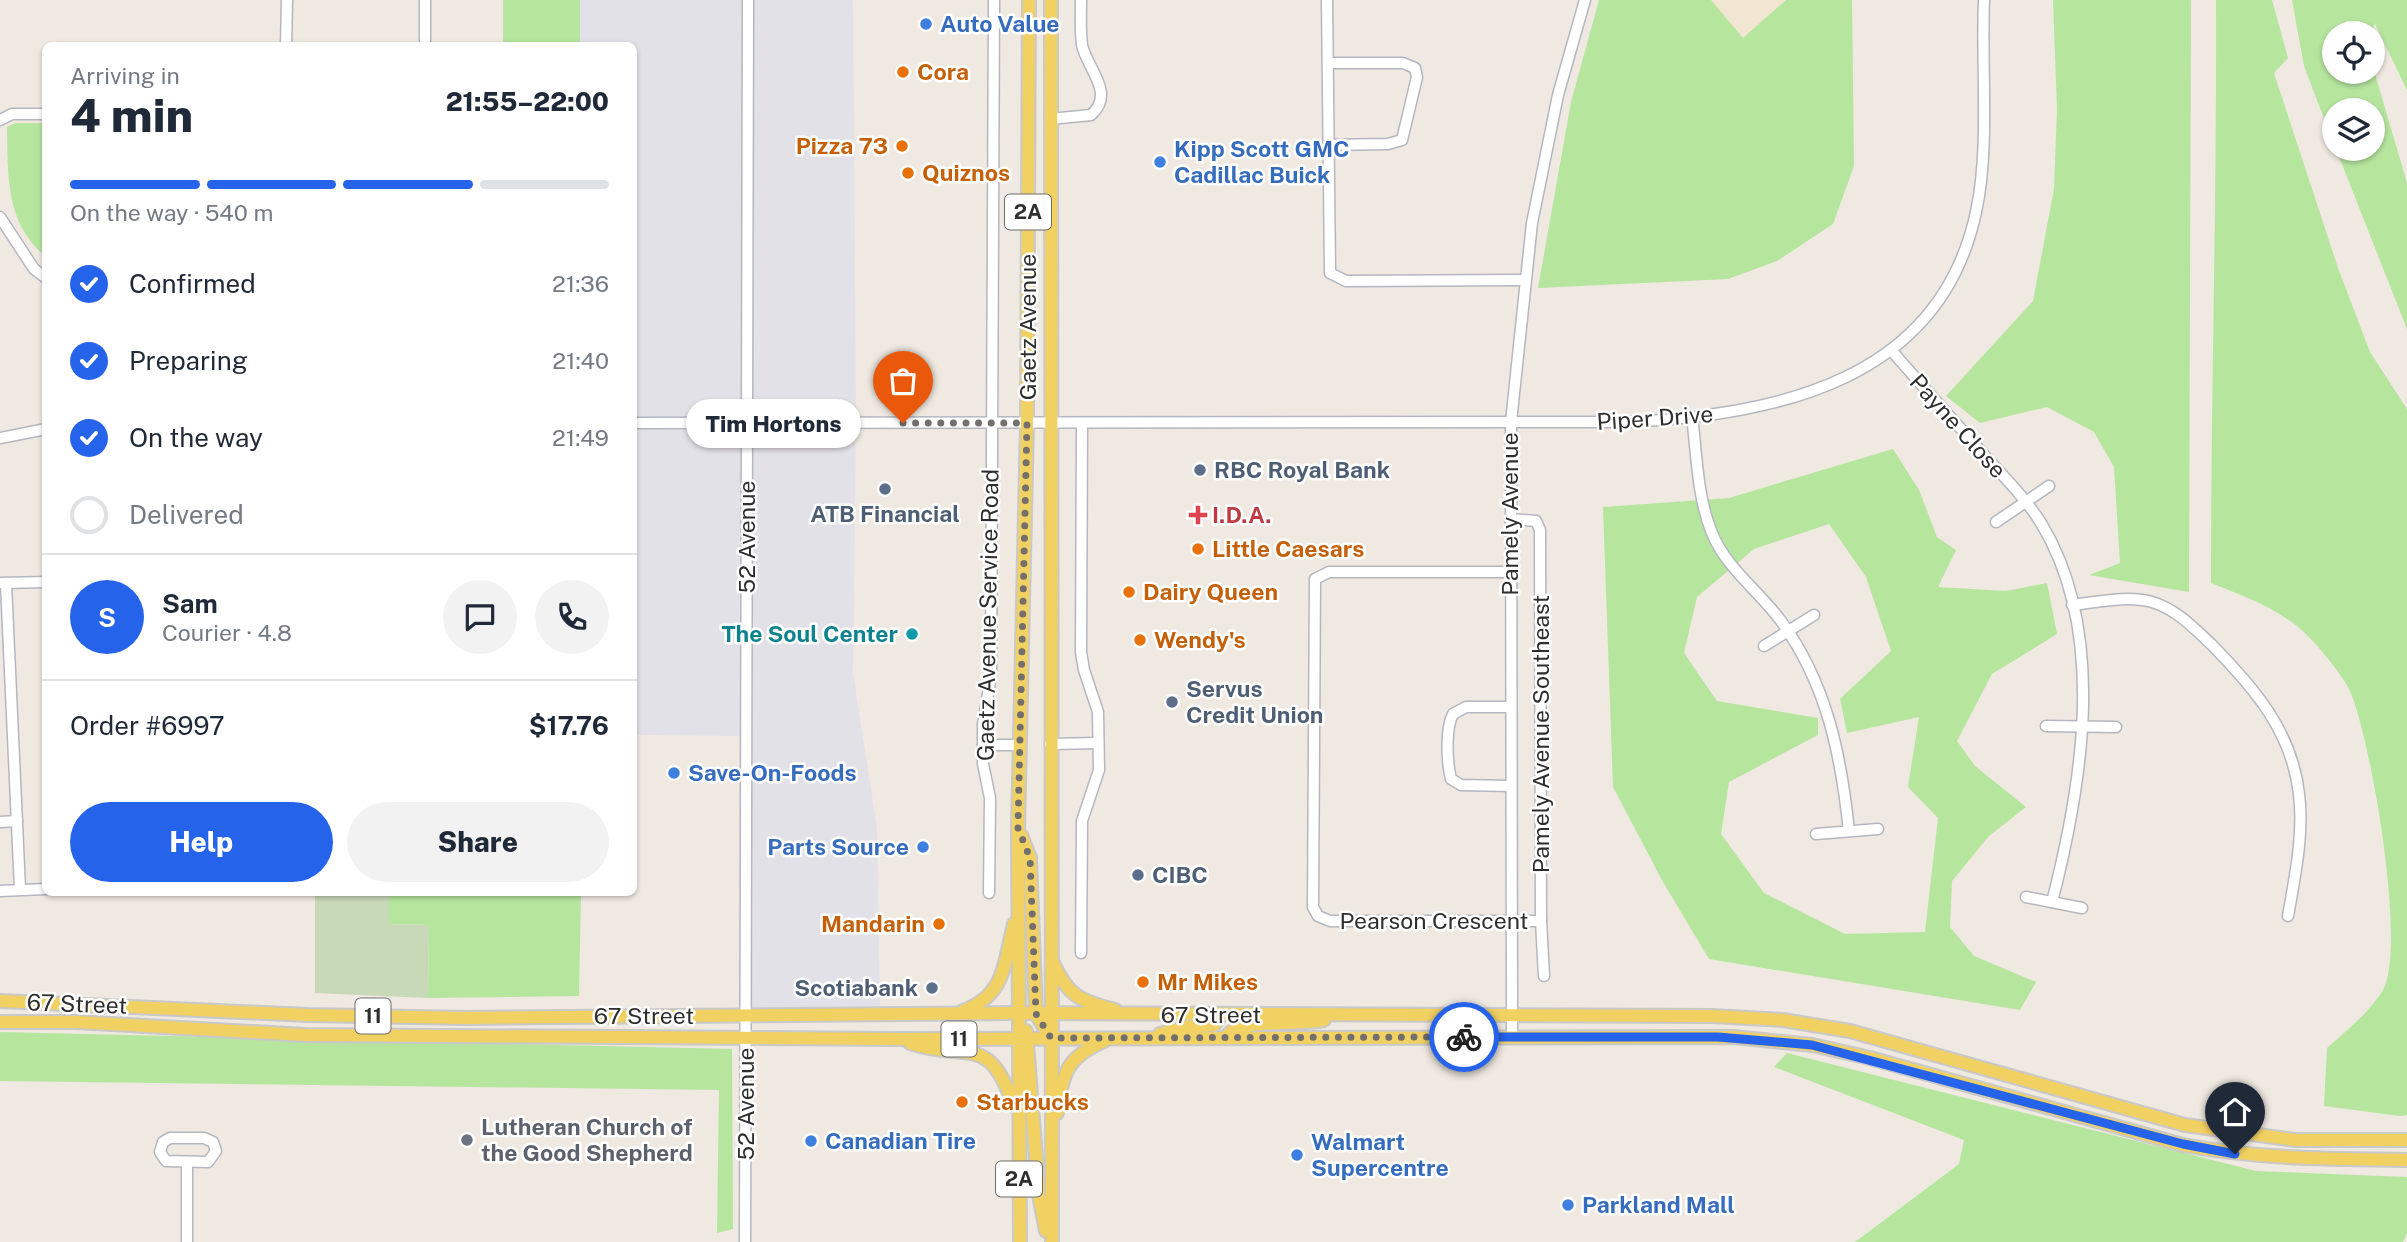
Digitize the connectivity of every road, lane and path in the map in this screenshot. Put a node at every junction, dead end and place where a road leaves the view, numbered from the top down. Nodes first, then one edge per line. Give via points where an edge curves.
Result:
1 (287, 0) edge
2 (425, 0) edge
3 (748, 0) edge
4 (994, 0) edge
5 (1029, 0) edge
6 (1051, 0) edge
7 (1081, 0) edge
8 (1327, 0) edge
9 (1586, 0) edge
10 (1984, 0) edge
11 (286, 42) edge
12 (425, 42) edge
13 (1328, 63) junction
14 (42, 114) edge
15 (1050, 118) junction
16 (0, 120) edge
17 (1328, 145) junction
18 (0, 217) edge
19 (42, 275) edge
20 (1523, 280) junction
21 (1891, 351) junction
22 (1692, 417) junction
23 (1511, 422) junction
24 (637, 423) edge
25 (747, 423) junction
26 (991, 423) junction
27 (1027, 423) junction
28 (1049, 423) junction
29 (1082, 423) junction
30 (42, 430) edge
31 (0, 438) edge
32 (2049, 486) dead end
33 (2025, 502) junction
34 (1510, 519) junction
35 (1996, 522) dead end
36 (1510, 572) junction
37 (42, 582) edge
38 (3, 583) edge
39 (2072, 605) junction
40 (1814, 615) dead end
41 (1788, 631) junction
42 (1764, 646) dead end
43 (1510, 707) junction
44 (2046, 726) dead end
45 (2082, 726) junction
46 (2116, 727) dead end
47 (1098, 743) junction
48 (1020, 744) junction
49 (1050, 744) junction
50 (983, 745) junction
51 (1510, 786) junction
52 (0, 821) edge
53 (17, 821) junction
54 (1018, 828) junction
55 (1878, 829) dead end
56 (1849, 831) junction
57 (1816, 834) dead end
58 (20, 889) junction
59 (42, 889) edge
60 (0, 891) edge
61 (989, 894) dead end
62 (2026, 897) dead end
63 (2052, 902) junction
64 (1019, 903) junction
65 (2082, 908) dead end
66 (2288, 916) dead end
67 (1511, 921) junction
68 (1541, 921) junction
69 (1081, 953) dead end
70 (1051, 959) junction
71 (1544, 976) dead end
72 (0, 1001) edge
73 (1017, 1013) junction
74 (954, 1014) junction
75 (1036, 1014) junction
76 (1050, 1014) junction
77 (1132, 1014) junction
78 (1221, 1015) junction
79 (746, 1016) junction
80 (1341, 1016) junction
81 (1512, 1017) junction
82 (0, 1022) edge
83 (1512, 1036) junction
84 (746, 1037) junction
85 (1023, 1038) junction
86 (1051, 1038) junction
87 (1110, 1038) junction
88 (1150, 1038) junction
89 (1226, 1038) junction
90 (900, 1039) junction
91 (1018, 1115) junction
92 (2407, 1140) edge
93 (1052, 1148) junction
94 (2407, 1160) edge
95 (187, 1163) junction
96 (187, 1242) edge
97 (745, 1242) edge
98 (1020, 1242) edge
99 (1050, 1242) edge

1 - 11 street
2 - 12 street
3 - 25 street, 52 Avenue
4 - 26 street, Gaetz Avenue Service Road
5 - 27 main road, Gaetz Avenue / 2A
6 - 15 main road, Gaetz Avenue / 2A
7 - 15 street via 1083,48 1101,96 1091,116
8 - 13 street
9 - 20 street, Pamely Avenue via 1543,159
10 - 21 street, Piper Drive via 1981,168 1974,221 1944,292
13 - 17 street
13 - 17 street via 1408,64 1417,77 1402,140
14 - 16 street via 12,114
15 - 28 main road, Gaetz Avenue / 2A
17 - 20 street via 1328,263 1332,276 1346,281
18 - 19 street
20 - 23 street, Pamely Avenue
21 - 22 street, Piper Drive via 1825,388 1749,409
21 - 33 street, Payne Close
22 - 23 street, Piper Drive
22 - 41 street via 1703,503 1712,535 1728,561
23 - 29 street, Piper Drive
23 - 34 street, Pamely Avenue
24 - 25 street, Piper Drive
25 - 26 street, Piper Drive
25 - 79 street, 52 Avenue
26 - 27 street, Piper Drive
26 - 50 street, Gaetz Avenue Service Road via 991,676
27 - 28 street, Piper Drive
27 - 48 main road, Gaetz Avenue / 2A
28 - 29 street, Piper Drive
28 - 49 main road, Gaetz Avenue / 2A
29 - 47 street via 1081,652 1098,712
30 - 31 street
32 - 33 street, Payne Close
33 - 35 street, Payne Close
33 - 39 street, Payne Close via 2053,545
34 - 36 street, Pamely Avenue
34 - 68 street, Pamely Avenue Southeast via 1536,521 1540,530
36 - 43 street, Pamely Avenue
36 - 67 street, Pearson Crescent via 1329,572 1315,579 1313,907 1326,920
37 - 38 street
38 - 53 street
39 - 45 street, Payne Close via 2080,657
39 - 66 street via 2137,599 2167,608 2195,629 2264,702 2286,744 2299,793 2300,834
40 - 41 street
41 - 42 street
41 - 56 street via 1816,683 1833,729
43 - 51 street, Pamely Avenue
43 - 51 street via 1456,710 1450,722 1449,770 1451,779 1461,785
44 - 45 street
45 - 46 street
45 - 63 street, Payne Close via 2073,811
47 - 49 street
47 - 69 street via 1098,777 1082,821
48 - 50 street
48 - 54 main road, Gaetz Avenue / 2A
49 - 70 main road, Gaetz Avenue / 2A
50 - 61 street, Gaetz Avenue Service Road via 990,798
51 - 67 street, Pamely Avenue
52 - 53 street
53 - 58 street
54 - 64 main road, Gaetz Avenue / 2A
54 - 75 main road via 1030,858
55 - 56 street
56 - 57 street
58 - 59 street
58 - 60 street
62 - 63 street
63 - 65 street
64 - 73 main road, Gaetz Avenue / 2A
64 - 74 main road via 996,989 981,1003
67 - 68 street, Pearson Crescent
67 - 81 street, Pamely Avenue
68 - 71 street, Pamely Avenue Southeast
70 - 76 main road, Gaetz Avenue / 2A
70 - 77 main road via 1062,984 1079,999
72 - 79 main road, 67 Street / 11 via 321,1015
73 - 74 main road, 67 Street / 11
73 - 75 main road, 67 Street / 11
73 - 85 main road
74 - 79 main road, 67 Street / 11
75 - 76 main road, 67 Street / 11
75 - 86 main road
76 - 77 main road, 67 Street / 11
76 - 86 main road, Gaetz Avenue / 2A
77 - 78 main road, 67 Street / 11
78 - 80 main road, 67 Street / 11
78 - 88 main road via 1214,1025 1179,1028
79 - 84 street, 52 Avenue
80 - 81 main road, 67 Street / 11
80 - 89 main road via 1310,1024 1242,1026
81 - 83 street, Pamely Avenue
81 - 92 main road, 67 Street / 11 via 1783,1020 1850,1031 2185,1125 2295,1139
82 - 84 main road, 67 Street / 11 via 305,1035
83 - 89 main road, 67 Street / 11
83 - 94 main road, 67 Street / 11 via 1713,1036 1812,1045 2222,1152 2291,1159
84 - 90 main road, 67 Street / 11
84 - 97 street, 52 Avenue
85 - 86 main road, 67 Street / 11
85 - 90 main road, 67 Street / 11
85 - 91 main road, 2A
85 - 99 main road via 1039,1195
86 - 87 main road, 67 Street / 11
86 - 93 main road, Gaetz Avenue / 2A
87 - 88 main road, 67 Street / 11
87 - 93 main road via 1083,1050 1070,1063
88 - 89 main road, 67 Street / 11
90 - 91 main road via 934,1051 974,1053 992,1062 1004,1076
91 - 98 main road, 2A
93 - 99 main road, Gaetz Avenue / 2A
95 - 95 street via 211,1159 216,1151 213,1142 204,1138 163,1142 160,1152 166,1161
95 - 96 street

